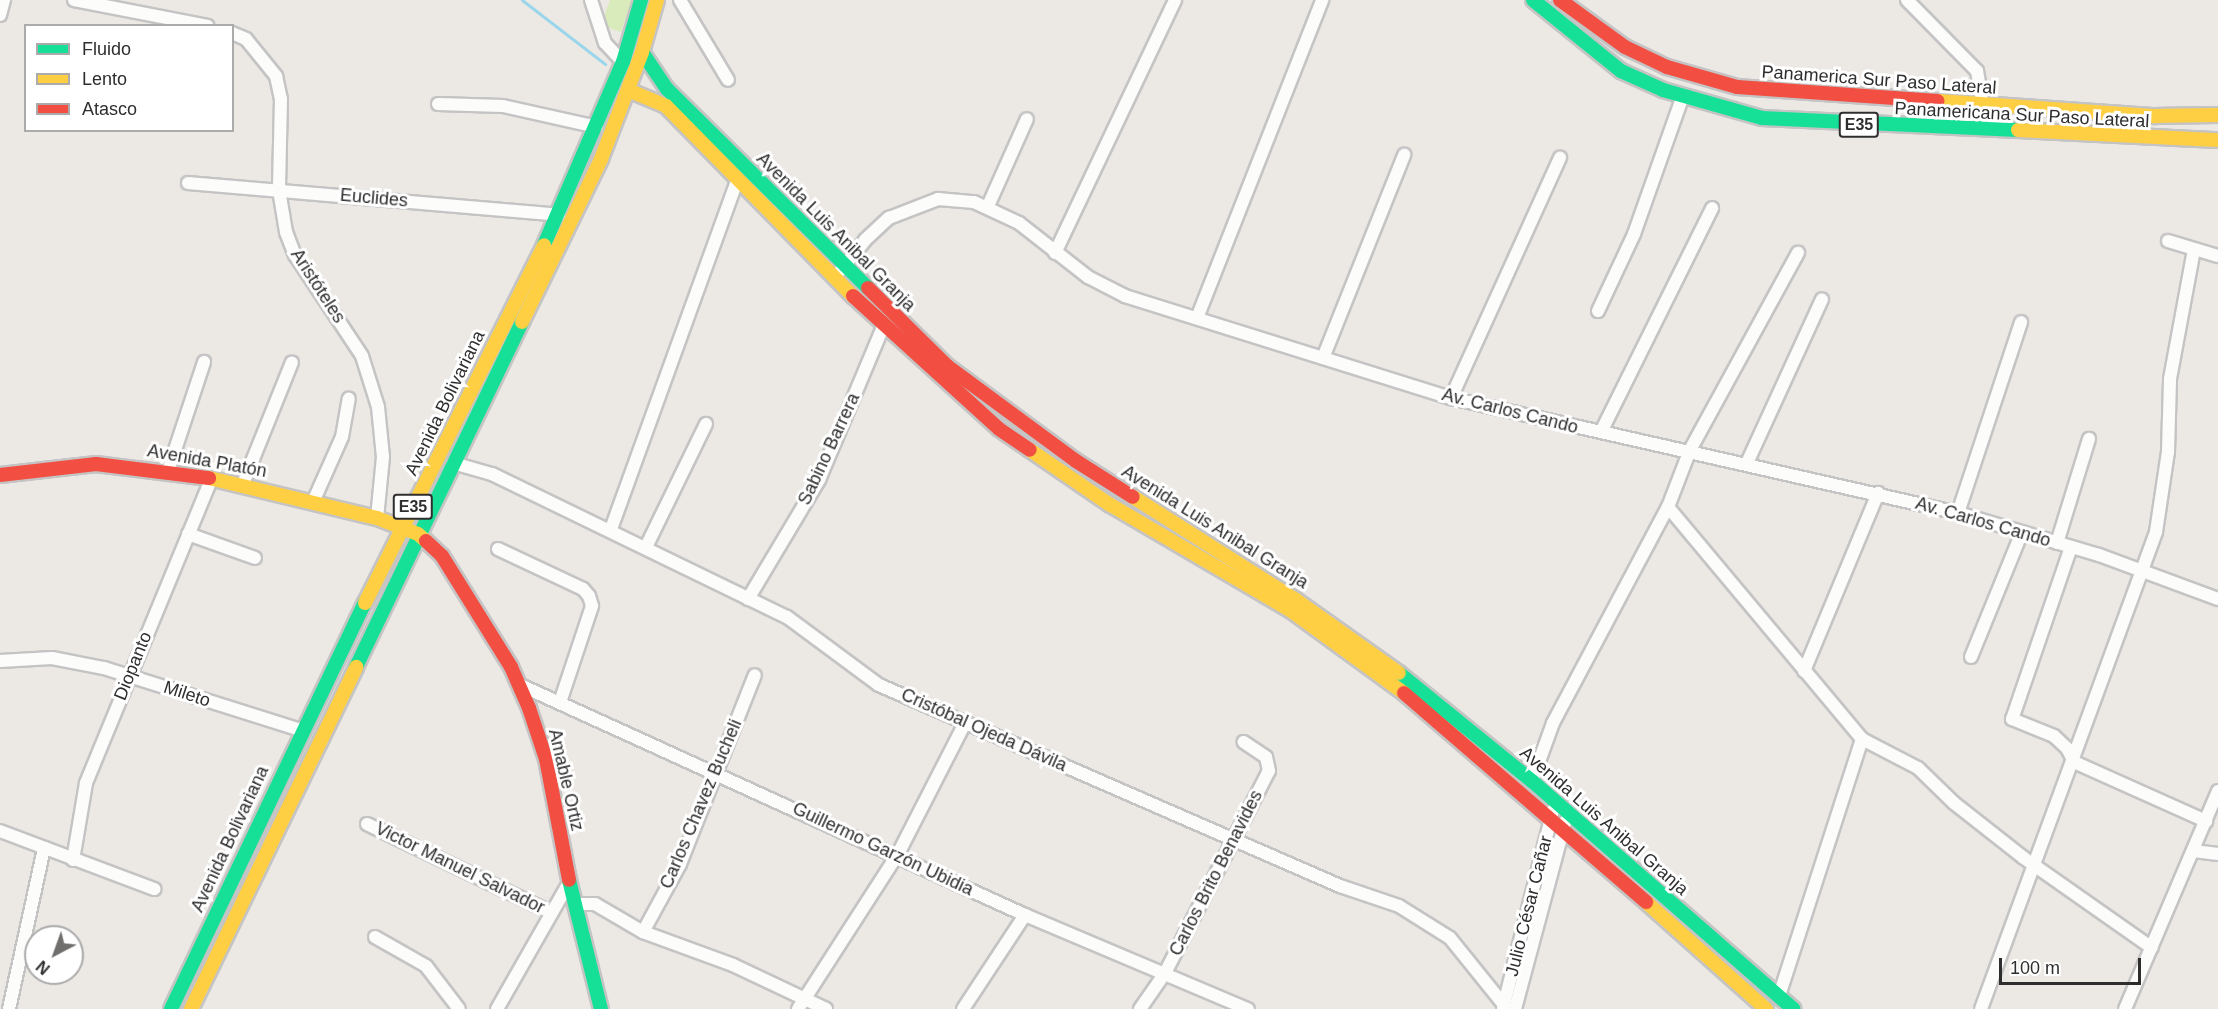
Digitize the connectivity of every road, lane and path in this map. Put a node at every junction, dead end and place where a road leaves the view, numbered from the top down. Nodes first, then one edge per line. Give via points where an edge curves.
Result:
1 (4, 0) edge
2 (74, 0) edge
3 (591, 0) edge
4 (642, 0) edge
5 (657, 0) edge
6 (680, 0) edge
7 (1174, 0) edge
8 (1322, 0) edge
9 (1533, 0) edge
10 (1560, 0) edge
11 (1907, 0) edge
12 (0, 15) edge
13 (198, 24) edge
14 (234, 34) edge
15 (642, 52) junction
16 (623, 62) junction
17 (728, 80) dead end
18 (628, 90) junction
19 (1683, 96) junction
20 (438, 104) dead end
21 (1983, 106) junction
22 (2218, 115) edge
23 (1027, 119) dead end
24 (597, 127) junction
25 (2218, 140) edge
26 (1404, 155) dead end
27 (1560, 158) dead end
28 (738, 179) junction
29 (188, 183) dead end
30 (279, 190) junction
31 (988, 206) junction
32 (1712, 208) dead end
33 (559, 215) junction
34 (2168, 241) dead end
35 (2194, 249) junction
36 (1055, 253) junction
37 (1798, 253) dead end
38 (2218, 256) edge
39 (846, 264) junction
40 (835, 278) junction
41 (1822, 299) dead end
42 (1598, 311) dead end
43 (1197, 318) junction
44 (2021, 322) dead end
45 (883, 327) junction
46 (1323, 358) junction
47 (204, 362) dead end
48 (292, 362) dead end
49 (1451, 398) junction
50 (349, 399) dead end
51 (706, 424) dead end
52 (1600, 432) junction
53 (2089, 439) dead end
54 (1690, 450) junction
55 (453, 463) junction
56 (1747, 463) junction
57 (168, 471) junction
58 (0, 475) edge
59 (212, 478) junction
60 (243, 484) junction
61 (1878, 493) junction
62 (313, 502) junction
63 (1668, 507) junction
64 (1958, 513) junction
65 (377, 518) junction
66 (403, 528) junction
67 (611, 529) junction
68 (2022, 532) junction
69 (188, 534) junction
70 (418, 534) junction
71 (2057, 543) junction
72 (646, 547) junction
73 (2071, 547) junction
74 (498, 549) dead end
75 (255, 558) dead end
76 (2143, 574) junction
77 (748, 599) junction
78 (2218, 599) edge
79 (1971, 657) dead end
80 (0, 661) edge
81 (1804, 671) junction
82 (128, 675) junction
83 (755, 675) dead end
84 (520, 685) junction
85 (560, 702) junction
86 (966, 721) junction
87 (301, 730) junction
88 (1862, 739) junction
89 (1244, 742) dead end
90 (2074, 762) junction
91 (716, 772) junction
92 (1532, 782) junction
93 (2218, 791) edge
94 (1555, 802) junction
95 (1551, 816) junction
96 (1566, 820) junction
97 (2206, 821) junction
98 (367, 824) dead end
99 (0, 831) edge
100 (1233, 840) junction
101 (44, 848) junction
102 (2194, 850) junction
103 (898, 854) junction
104 (2218, 854) edge
105 (73, 860) junction
106 (2033, 864) junction
107 (569, 883) junction
108 (154, 889) dead end
109 (574, 904) junction
110 (552, 913) junction
111 (1025, 915) junction
112 (643, 932) junction
113 (375, 937) dead end
114 (2152, 948) junction
115 (1165, 973) junction
116 (1779, 996) junction
117 (801, 1004) edge
118 (1507, 1008) edge
119 (9, 1009) edge
120 (171, 1009) edge
121 (191, 1009) edge
122 (459, 1009) edge
123 (497, 1009) edge
124 (601, 1009) edge
125 (826, 1009) edge
126 (963, 1009) edge
127 (1140, 1009) edge
128 (1248, 1009) edge
129 (1766, 1009) edge
130 (1793, 1009) edge
131 (1981, 1009) edge
132 (2125, 1009) edge

1 - 12 street
2 - 13 street
3 - 16 street via 605,43
4 - 16 main road, Avenida Bolivariana / E35
5 - 15 main road, Avenida Bolivariana / E35
6 - 17 street
7 - 36 street
8 - 43 street
9 - 19 main road, Panamericana Sur Paso Lateral / E35 via 1621,71
10 - 21 main road, Panamerica Sur Paso Lateral / E35 via 1625,46 1667,67 1737,87
11 - 21 street via 1977,71
14 - 30 street, Aristóteles via 246,39 276,76 281,99
15 - 18 main road, Avenida Bolivariana / E35
15 - 39 main road, Avenida Luis Anibal Granja via 667,89
16 - 24 main road, Avenida Bolivariana / E35
18 - 28 main road, Avenida Luis Anibal Granja via 666,106
18 - 55 main road, Avenida Bolivariana / E35 via 561,245
19 - 25 main road, Panamericana Sur Paso Lateral / E35 via 1762,118 1810,123
19 - 42 street via 1634,234
20 - 24 street via 503,106
21 - 22 main road, Panamerica Sur Paso Lateral / E35 via 2156,116
23 - 31 street
24 - 33 main road, Avenida Bolivariana / E35
26 - 46 street
27 - 49 street
28 - 40 main road, Avenida Luis Anibal Granja
28 - 67 street
29 - 30 street, Euclides
30 - 33 street, Euclides
30 - 65 street, Aristóteles via 295,255 362,356 378,407 383,457
31 - 36 street, Av. Carlos Cando via 1019,223
31 - 39 street, Av. Carlos Cando via 955,198 922,203 889,218
32 - 52 street
33 - 66 main road, Avenida Bolivariana / E35
34 - 35 street
35 - 38 street
35 - 76 street via 2170,379 2168,452 2156,532
36 - 43 street, Av. Carlos Cando via 1105,287
37 - 54 street
39 - 40 street, Av. Carlos Cando
39 - 92 main road, Avenida Luis Anibal Granja via 946,366 1076,461 1315,613 1390,666
40 - 45 main road, Avenida Luis Anibal Granja
41 - 56 street
43 - 46 street, Av. Carlos Cando
44 - 64 street
45 - 77 street, Sabino Barrera via 819,480
45 - 95 main road, Avenida Luis Anibal Granja via 999,429 1066,477 1290,610 1383,675
46 - 49 street, Av. Carlos Cando
47 - 57 street
48 - 60 street
49 - 52 street, Av. Carlos Cando
50 - 62 street via 342,437
51 - 72 street
52 - 54 street, Av. Carlos Cando
53 - 71 street
54 - 56 street, Av. Carlos Cando
54 - 63 street
55 - 67 street, Cristóbal Ojeda Dávila via 492,474
55 - 70 main road, Avenida Bolivariana / E35
56 - 61 street, Av. Carlos Cando
57 - 58 main road, Avenida Platón via 96,464
57 - 59 main road, Avenida Platón
59 - 60 main road, Avenida Platón
59 - 69 street, Diopanto
60 - 62 main road, Avenida Platón
61 - 64 street, Av. Carlos Cando
61 - 81 street
62 - 65 main road, Avenida Platón
63 - 81 street
63 - 92 street via 1553,723
64 - 68 street, Av. Carlos Cando
65 - 66 main road, Avenida Platón
66 - 70 main road, Amable Ortiz
66 - 87 main road, Avenida Bolivariana / E35
67 - 72 street, Cristóbal Ojeda Dávila
68 - 71 street, Av. Carlos Cando
68 - 79 street
69 - 75 street
69 - 82 street, Diopanto
70 - 84 main road, Amable Ortiz via 442,556
70 - 121 main road, Avenida Bolivariana / E35
71 - 73 street, Av. Carlos Cando
72 - 77 street, Cristóbal Ojeda Dávila
73 - 76 street, Av. Carlos Cando
73 - 90 street via 2011,714 2012,719 2054,736
74 - 85 street via 583,589 589,596 592,606
76 - 78 street, Av. Carlos Cando
76 - 90 street
77 - 86 street, Cristóbal Ojeda Dávila via 787,617 879,685
80 - 82 street, Mileto via 52,658
81 - 88 street
82 - 87 street, Mileto
82 - 105 street, Diopanto via 86,783
83 - 91 street, Carlos Chavez Bucheli
84 - 85 street, Guillermo Garzón Ubidia
84 - 107 main road, Amable Ortiz via 546,759
85 - 91 street, Guillermo Garzón Ubidia
86 - 100 street, Cristóbal Ojeda Dávila
86 - 103 street
87 - 120 main road, Avenida Bolivariana / E35
88 - 106 street via 1918,768 1954,803
88 - 116 street
89 - 100 street, Carlos Brito Benavides via 1266,757 1269,771
90 - 97 street
90 - 106 street
91 - 103 street, Guillermo Garzón Ubidia
91 - 112 street, Carlos Chavez Bucheli via 680,864
92 - 94 main road, Avenida Luis Anibal Granja
93 - 97 street
94 - 95 street, Julio César Cañar
94 - 96 main road, Avenida Luis Anibal Granja
95 - 96 main road, Avenida Luis Anibal Granja
95 - 118 street, Julio César Cañar
96 - 116 main road, Avenida Luis Anibal Granja
96 - 118 street, Julio César Cañar
96 - 129 main road, Avenida Luis Anibal Granja
97 - 102 street
98 - 110 street, Victor Manuel Salvador
99 - 101 street
100 - 115 street, Carlos Brito Benavides
100 - 118 street, Cristóbal Ojeda Dávila via 1340,886 1399,906 1437,926
101 - 105 street
101 - 119 street
102 - 104 street
102 - 114 street
103 - 111 street, Guillermo Garzón Ubidia
103 - 117 street
105 - 108 street
106 - 114 street
106 - 131 street
107 - 109 main road, Amable Ortiz
107 - 110 street
109 - 112 street via 595,904
109 - 124 main road, Amable Ortiz
110 - 123 street
111 - 115 street, Guillermo Garzón Ubidia
111 - 126 street
112 - 117 street via 733,965
113 - 122 street via 426,966
114 - 132 street
115 - 127 street, Carlos Brito Benavides
115 - 128 street, Guillermo Garzón Ubidia
116 - 130 main road, Avenida Luis Anibal Granja
117 - 125 street

